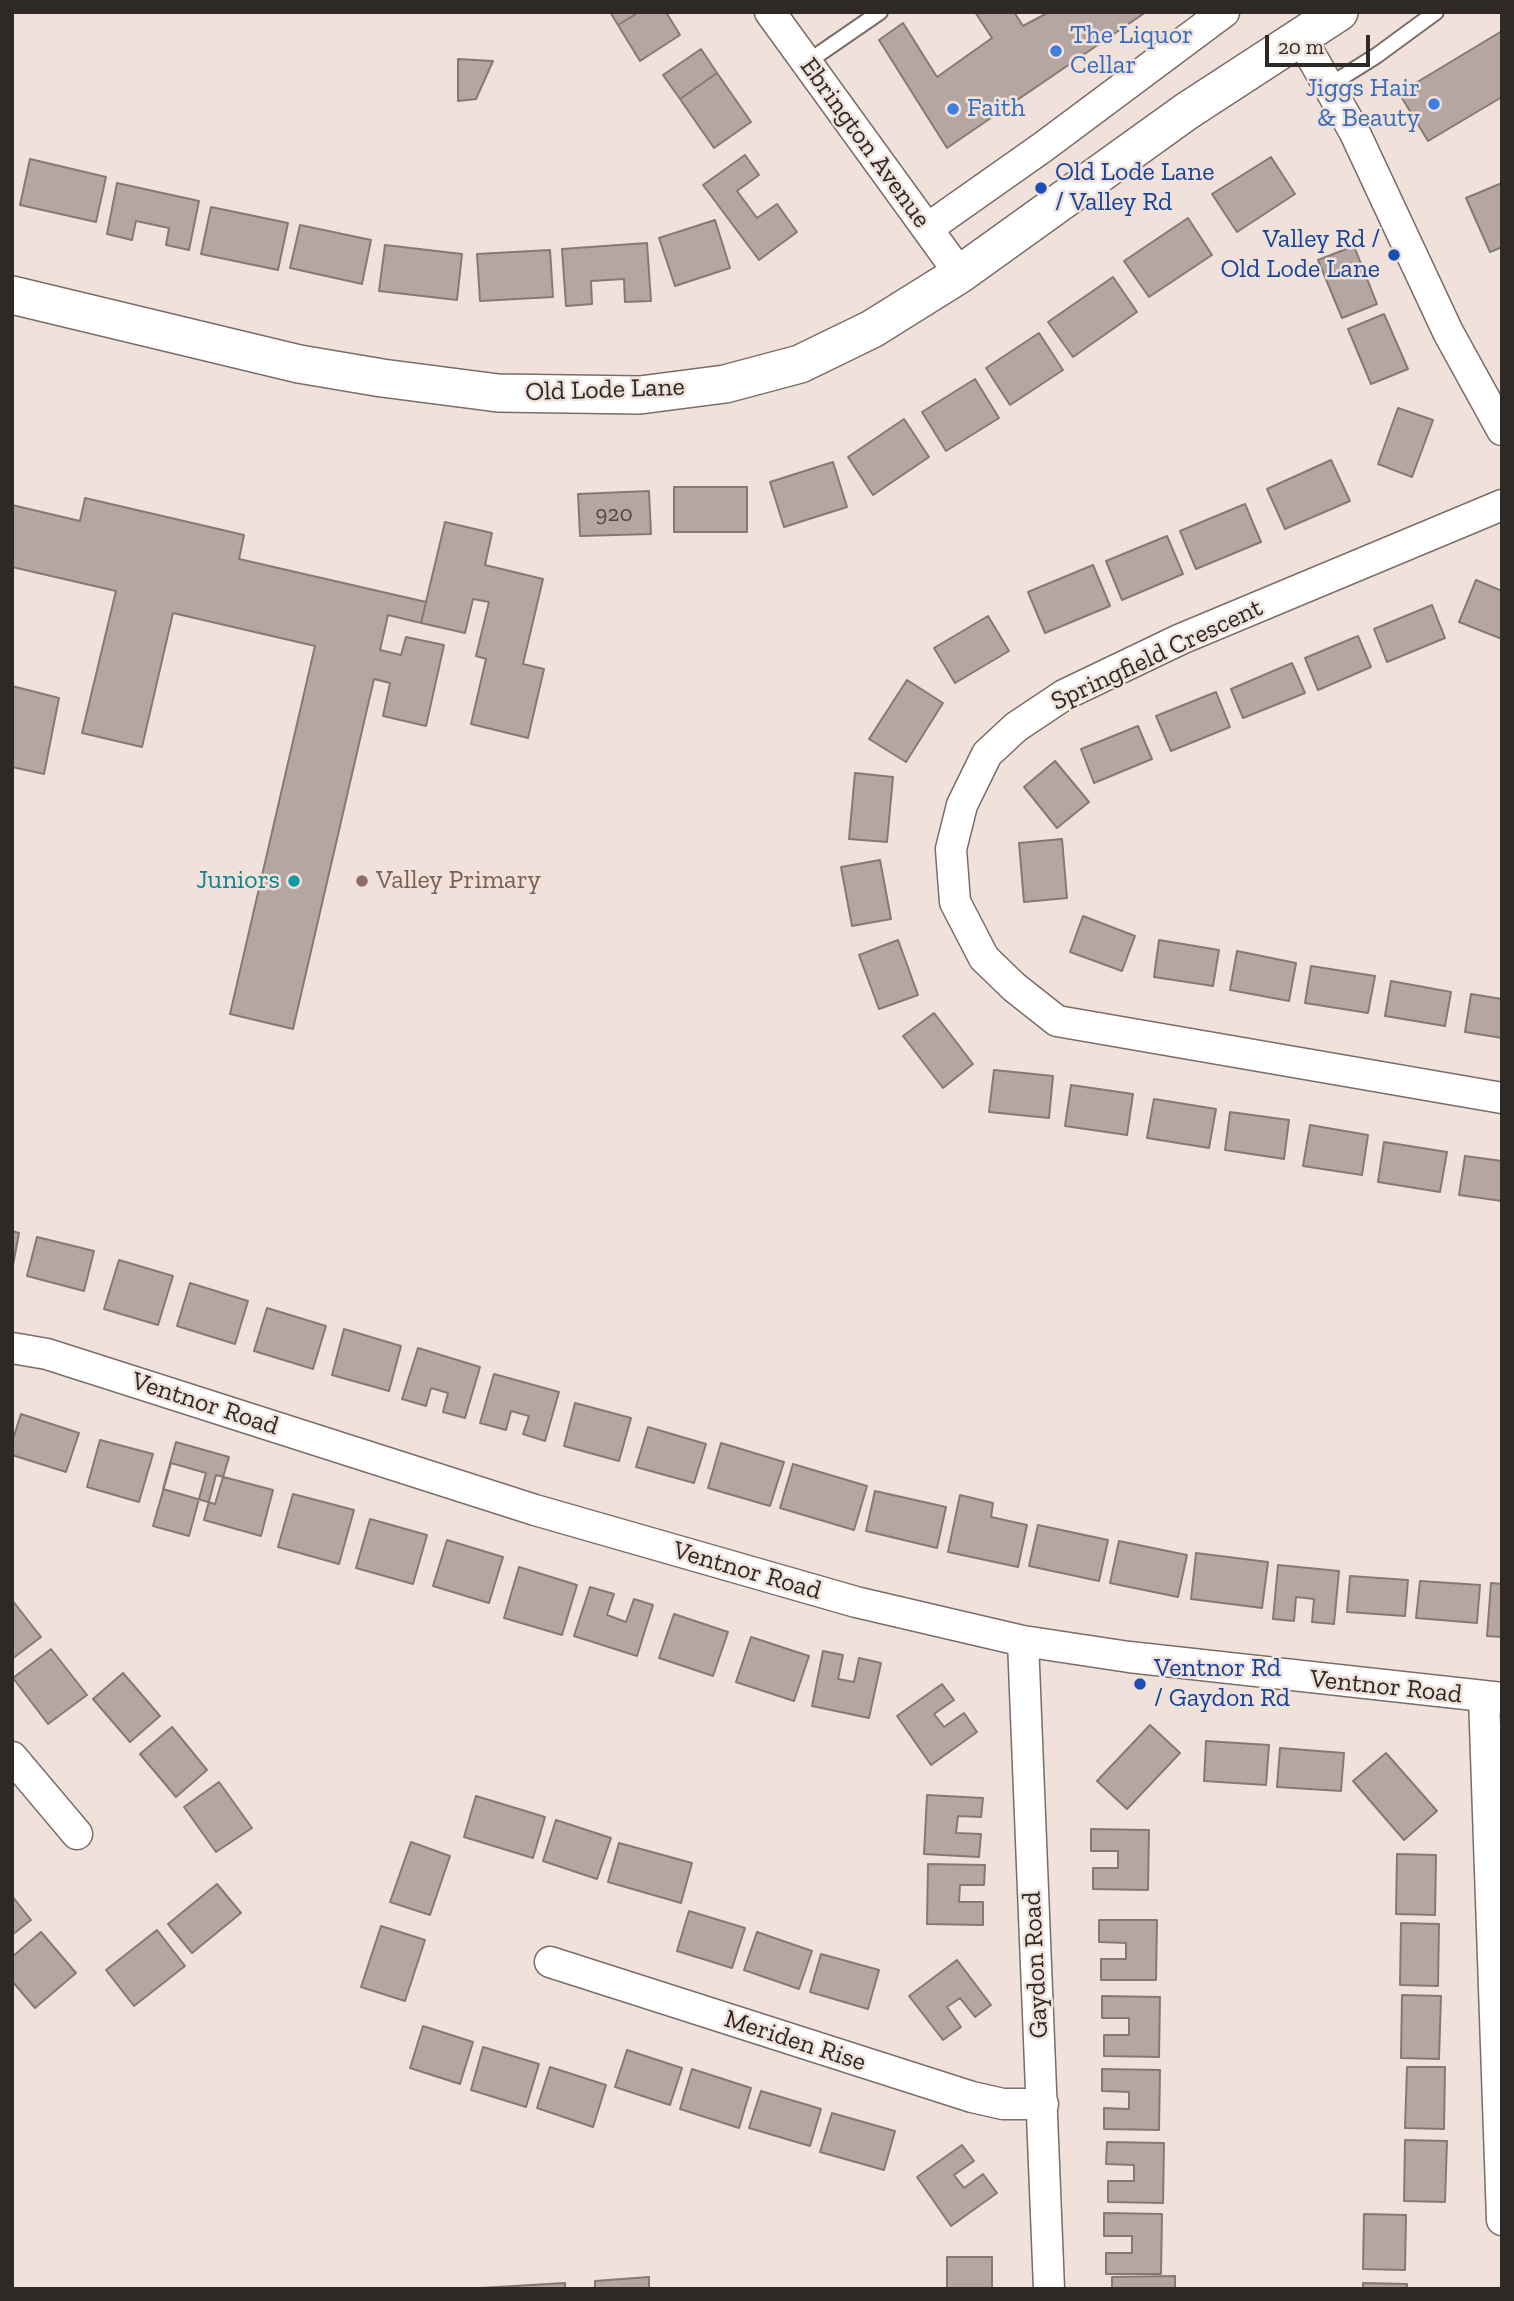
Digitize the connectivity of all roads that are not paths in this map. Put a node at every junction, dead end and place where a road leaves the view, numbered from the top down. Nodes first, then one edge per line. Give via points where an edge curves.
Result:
1 (769, 12) edge
2 (880, 12) edge
3 (1223, 12) edge
4 (1436, 12) edge
5 (1314, 23) edge
6 (806, 62) junction
7 (1328, 86) junction
8 (928, 228) junction
9 (960, 274) junction
10 (12, 295) edge
11 (1502, 430) edge
12 (1502, 505) edge
13 (1502, 1098) edge
14 (12, 1349) edge
15 (1023, 1641) junction
16 (1493, 1698) edge
17 (12, 1757) edge
18 (77, 1834) dead end
19 (550, 1962) dead end
20 (1043, 2104) junction
21 (1502, 2220) edge
22 (1049, 2289) edge

1 - 6 street, Ebrington Avenue
2 - 6 lane
3 - 8 street
4 - 7 lane
5 - 7 street
5 - 9 street, Old Lode Lane
6 - 8 street, Ebrington Avenue
7 - 11 street via 1354,131 1448,332
8 - 9 street, Ebrington Avenue
9 - 10 street, Old Lode Lane via 872,329 800,364 725,384 640,395 498,393 299,365
12 - 13 street, Springfield Crescent via 1181,639 1064,695 1016,727 987,754 962,804 951,849 955,902 984,958 1056,1021
14 - 15 street, Ventnor Road via 47,1354 548,1514 856,1602
15 - 16 street, Ventnor Road
15 - 20 street, Gaydon Road
16 - 21 street
17 - 18 street
19 - 20 street, Meriden Rise via 972,2097 1003,2104
20 - 22 street, Gaydon Road

